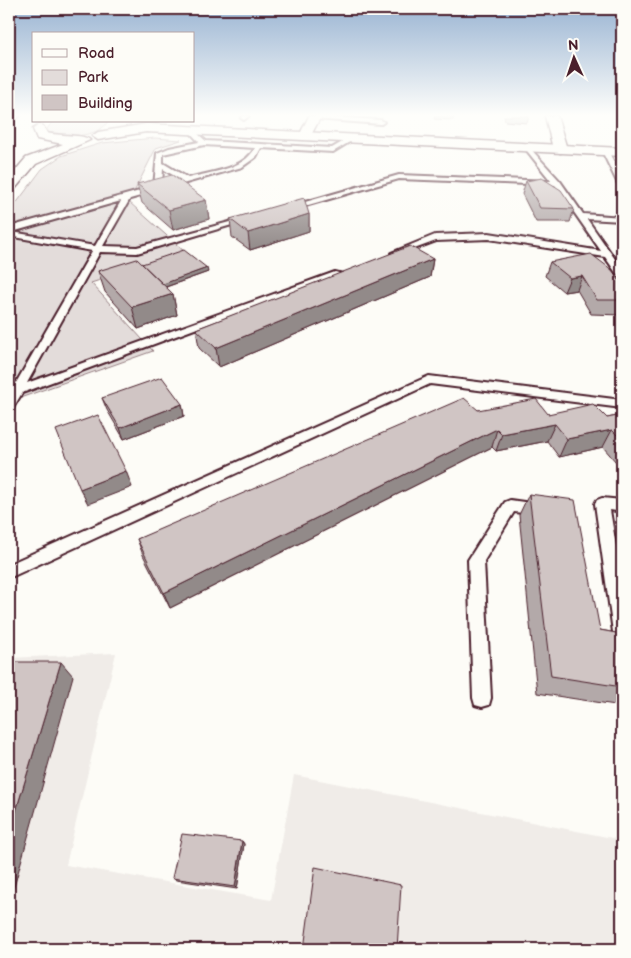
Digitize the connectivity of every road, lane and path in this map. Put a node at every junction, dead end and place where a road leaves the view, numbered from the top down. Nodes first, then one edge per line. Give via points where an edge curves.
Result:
1 (33, 161) edge
2 (159, 161) edge
3 (247, 161) edge
4 (538, 161) edge
5 (610, 161) edge
6 (159, 164) junction
7 (621, 180) edge
8 (187, 181) junction
9 (557, 183) junction
10 (9, 187) edge
11 (158, 188) junction
12 (127, 197) junction
13 (277, 211) edge
14 (258, 216) edge
15 (579, 216) junction
16 (622, 219) edge
17 (9, 232) edge
18 (98, 249) junction
19 (608, 255) junction
20 (388, 256) edge
21 (351, 269) edge
22 (622, 274) edge
23 (19, 390) junction
24 (622, 404) edge
25 (9, 405) edge
26 (622, 506) edge
27 (555, 510) edge
28 (9, 571) edge
29 (622, 632) edge
30 (482, 698) dead end

1 - 10 main road
2 - 6 lane
3 - 8 lane via 240,166
4 - 9 lane
5 - 7 lane
6 - 8 lane
6 - 11 lane
8 - 11 lane
9 - 13 lane via 399,177
9 - 15 lane
11 - 12 lane
12 - 17 lane
12 - 18 lane
14 - 18 lane via 137,250
15 - 16 lane
15 - 19 lane
17 - 18 lane
18 - 23 lane
19 - 20 lane via 489,236 435,238
19 - 22 lane
21 - 23 lane
23 - 25 lane
24 - 28 lane via 430,380
26 - 29 lane via 602,504
27 - 30 lane via 510,506 476,560

